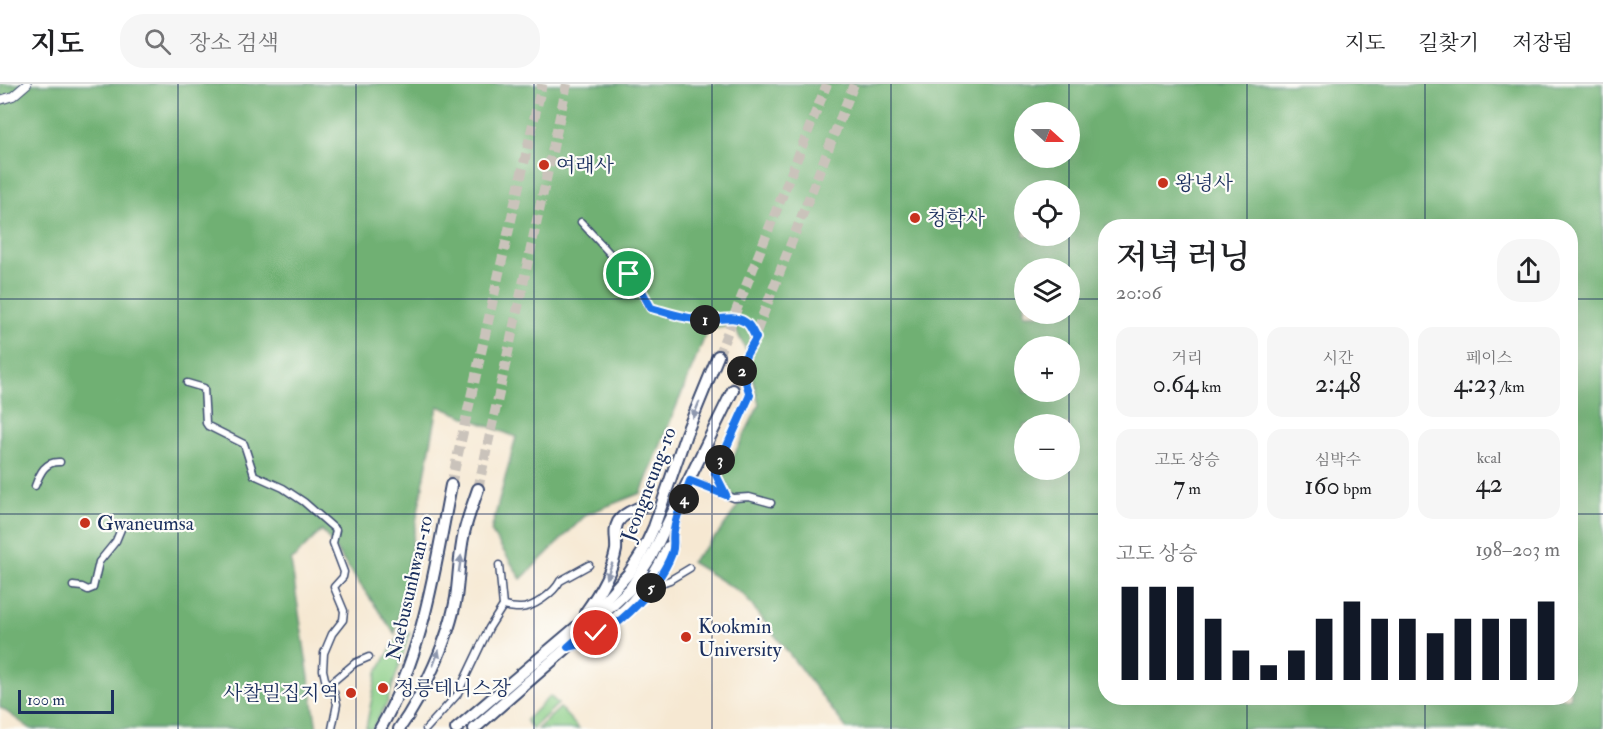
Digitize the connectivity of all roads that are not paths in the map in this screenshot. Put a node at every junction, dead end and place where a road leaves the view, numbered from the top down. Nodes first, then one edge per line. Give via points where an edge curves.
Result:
1 (27, 84) edge
2 (0, 100) edge
3 (581, 222) dead end
4 (718, 356) tunnel mouth
5 (187, 383) dead end
6 (733, 390) tunnel mouth
7 (713, 428) junction
8 (60, 462) dead end
9 (690, 481) junction
10 (451, 485) tunnel mouth
11 (35, 486) dead end
12 (478, 489) tunnel mouth
13 (726, 495) junction
14 (771, 504) dead end
15 (641, 507) dead end
16 (121, 529) dead end
17 (668, 547) tunnel mouth
18 (499, 565) dead end
19 (589, 565) dead end
20 (690, 568) dead end
21 (73, 586) dead end
22 (653, 586) junction
23 (503, 606) junction
24 (579, 624) junction
25 (577, 639) junction
26 (568, 647) junction
27 (548, 650) junction
28 (369, 657) dead end
29 (329, 685) junction
30 (513, 697) junction
31 (332, 729) edge
32 (380, 729) edge
33 (399, 729) edge
34 (426, 729) edge
35 (456, 729) edge
36 (474, 729) edge

1 - 2 street via 13,96
3 - 13 street via 636,282 651,308 689,319 738,319 751,327 756,338 742,370 750,395 715,473
4 -> 24 main road, Jeongneung-ro via 642,553 614,592
5 - 29 street via 204,388 208,426 244,444 254,475 304,502 336,530 333,543 344,572 334,587 344,611 324,653 323,670
6 - 7 main road, Jeongneung-ro
7 - 9 street, Jeongneung-ro
7 - 25 main road, Jeongneung-ro via 641,573 630,589
8 - 11 street via 53,461 44,467
9 - 13 street
9 - 22 street, Jeongneung-ro via 675,525 672,553
10 - 32 main road, Naebusunhwan-ro via 416,646 392,709
33 -> 12 main road, Naebusunhwan-ro via 426,680 449,622 464,532
13 - 14 street via 749,496
15 -> 24 main road via 618,521 616,550 606,580
16 - 21 street via 99,562 93,588
17 - 25 main road via 636,599 596,633
18 - 23 street
19 - 23 street via 560,581 533,604 520,609
20 - 22 street, Jeongneung-ro
22 - 26 street, Jeongneung-ro via 599,636
23 - 34 street via 458,695
24 - 27 main road, Jeongneung-ro
25 - 26 main road, Jeongneung-ro
26 - 30 main road, Jeongneung-ro
27 - 30 main road via 542,664 511,690 509,695
27 - 35 main road, Jeongneung-ro
28 - 29 street
29 - 31 street via 337,704
30 - 36 main road, Jeongneung-ro

